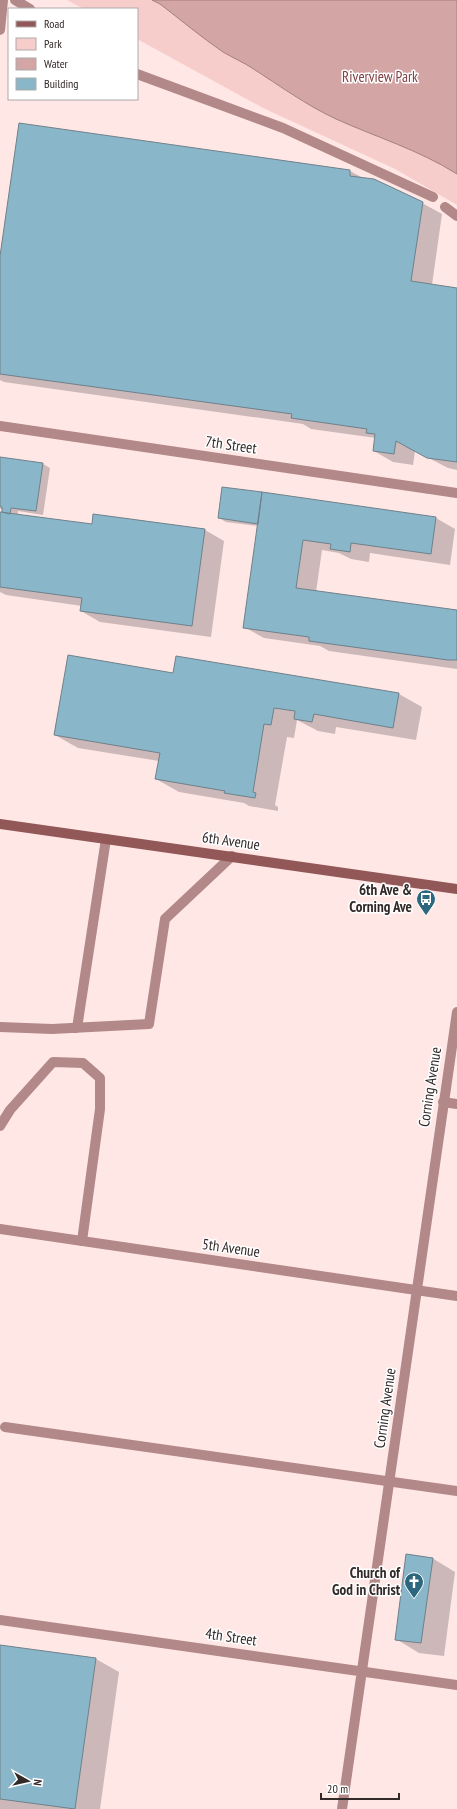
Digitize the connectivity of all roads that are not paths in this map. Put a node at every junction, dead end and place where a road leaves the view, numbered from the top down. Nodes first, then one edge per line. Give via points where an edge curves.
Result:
1 (3, 0) edge
2 (15, 0) edge
3 (28, 8) edge
4 (0, 30) edge
5 (138, 74) edge
6 (433, 197) dead end
7 (445, 207) dead end
8 (457, 216) edge
9 (0, 426) edge
10 (457, 493) edge
11 (0, 824) edge
12 (106, 839) junction
13 (232, 856) junction
14 (457, 889) edge
15 (457, 1012) edge
16 (0, 1027) edge
17 (77, 1028) junction
18 (443, 1102) junction
19 (457, 1104) edge
20 (0, 1126) edge
21 (0, 1229) edge
22 (82, 1241) junction
23 (417, 1290) junction
24 (457, 1296) edge
25 (5, 1427) dead end
26 (390, 1481) junction
27 (457, 1491) edge
28 (0, 1620) edge
29 (362, 1671) junction
30 (457, 1685) edge
31 (342, 1809) edge

1 - 4 street
2 - 3 street
5 - 6 street via 283,128
7 - 8 street
9 - 10 street, 7th Street
11 - 12 main road, 6th Avenue
12 - 13 main road, 6th Avenue
12 - 17 street
13 - 14 main road, 6th Avenue
13 - 17 street via 165,919 149,1024
15 - 18 street, Corning Avenue
16 - 17 street
18 - 19 street
18 - 23 street, Corning Avenue
20 - 22 street via 10,1110 53,1062 83,1063 100,1078 100,1109
21 - 22 street, 5th Avenue
22 - 23 street, 5th Avenue
23 - 24 street, 5th Avenue
23 - 26 street, Corning Avenue
25 - 26 street
26 - 27 street
26 - 29 street, Corning Avenue
28 - 29 street, 4th Street
29 - 30 street, 4th Street
29 - 31 street, Corning Avenue

